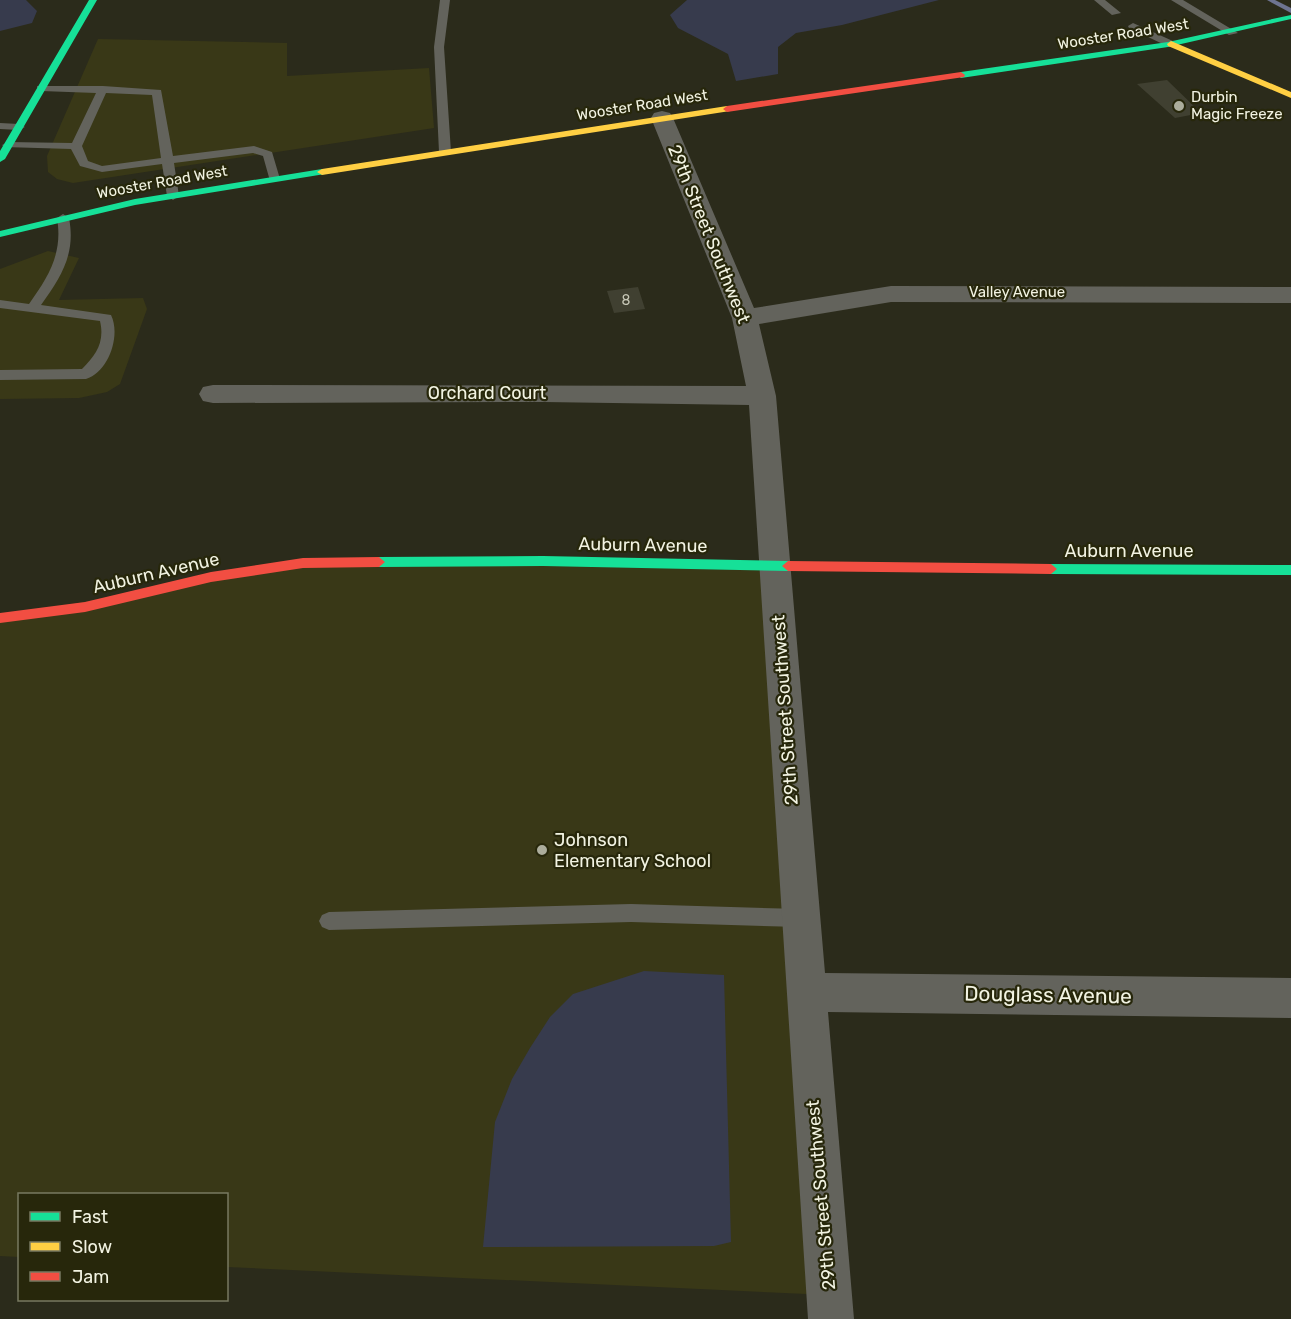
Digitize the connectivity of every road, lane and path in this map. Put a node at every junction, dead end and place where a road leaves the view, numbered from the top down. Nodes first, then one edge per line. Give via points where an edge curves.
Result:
1 (93, 0) edge
2 (445, 0) edge
3 (1099, 0) edge
4 (1176, 0) edge
5 (1116, 13) dead end
6 (1291, 17) edge
7 (1133, 26) dead end
8 (1233, 33) junction
9 (1171, 44) junction
10 (41, 88) junction
11 (103, 89) junction
12 (1291, 95) edge
13 (662, 118) junction
14 (0, 126) edge
15 (19, 126) junction
16 (8, 145) junction
17 (75, 146) junction
18 (445, 152) junction
19 (0, 159) edge
20 (168, 161) junction
21 (274, 179) junction
22 (173, 196) junction
23 (63, 218) junction
24 (0, 234) edge
25 (1291, 295) edge
26 (0, 304) edge
27 (33, 308) junction
28 (745, 318) junction
29 (0, 375) edge
30 (213, 394) dead end
31 (762, 396) junction
32 (775, 566) junction
33 (1291, 570) edge
34 (0, 618) edge
35 (800, 918) junction
36 (329, 921) dead end
37 (806, 992) junction
38 (1291, 998) edge
39 (831, 1319) edge

1 - 10 main road
2 - 18 lane via 439,47
3 - 5 lane
4 - 8 lane
6 - 8 main road, Wooster Road West
7 - 9 lane
8 - 9 main road, Wooster Road West
9 - 12 main road
9 - 13 main road, Wooster Road West
10 - 11 lane
10 - 15 main road
11 - 17 lane
11 - 20 lane via 157,92
13 - 18 main road, Wooster Road West
13 - 28 street, 29th Street Southwest
14 - 15 lane
15 - 16 main road
16 - 17 lane
16 - 19 main road
17 - 20 lane via 81,163 88,168
18 - 21 main road, Wooster Road West
20 - 21 lane via 263,150 268,154
20 - 22 lane
21 - 22 main road, Wooster Road West
22 - 23 main road, Wooster Road West
23 - 24 main road, Wooster Road West
23 - 27 lane via 68,237 59,269
25 - 28 street, Valley Avenue via 891,294
26 - 27 lane
27 - 29 lane via 106,318 111,333 106,348 86,374
28 - 31 street, 29th Street Southwest
30 - 31 street, Orchard Court
31 - 32 street, 29th Street Southwest
32 - 33 main road, Auburn Avenue
32 - 34 main road, Auburn Avenue via 543,561 303,563 211,577 85,607
32 - 35 street, 29th Street Southwest
35 - 36 lane via 631,913
35 - 37 street, 29th Street Southwest
37 - 38 street, Douglass Avenue
37 - 39 street, 29th Street Southwest

